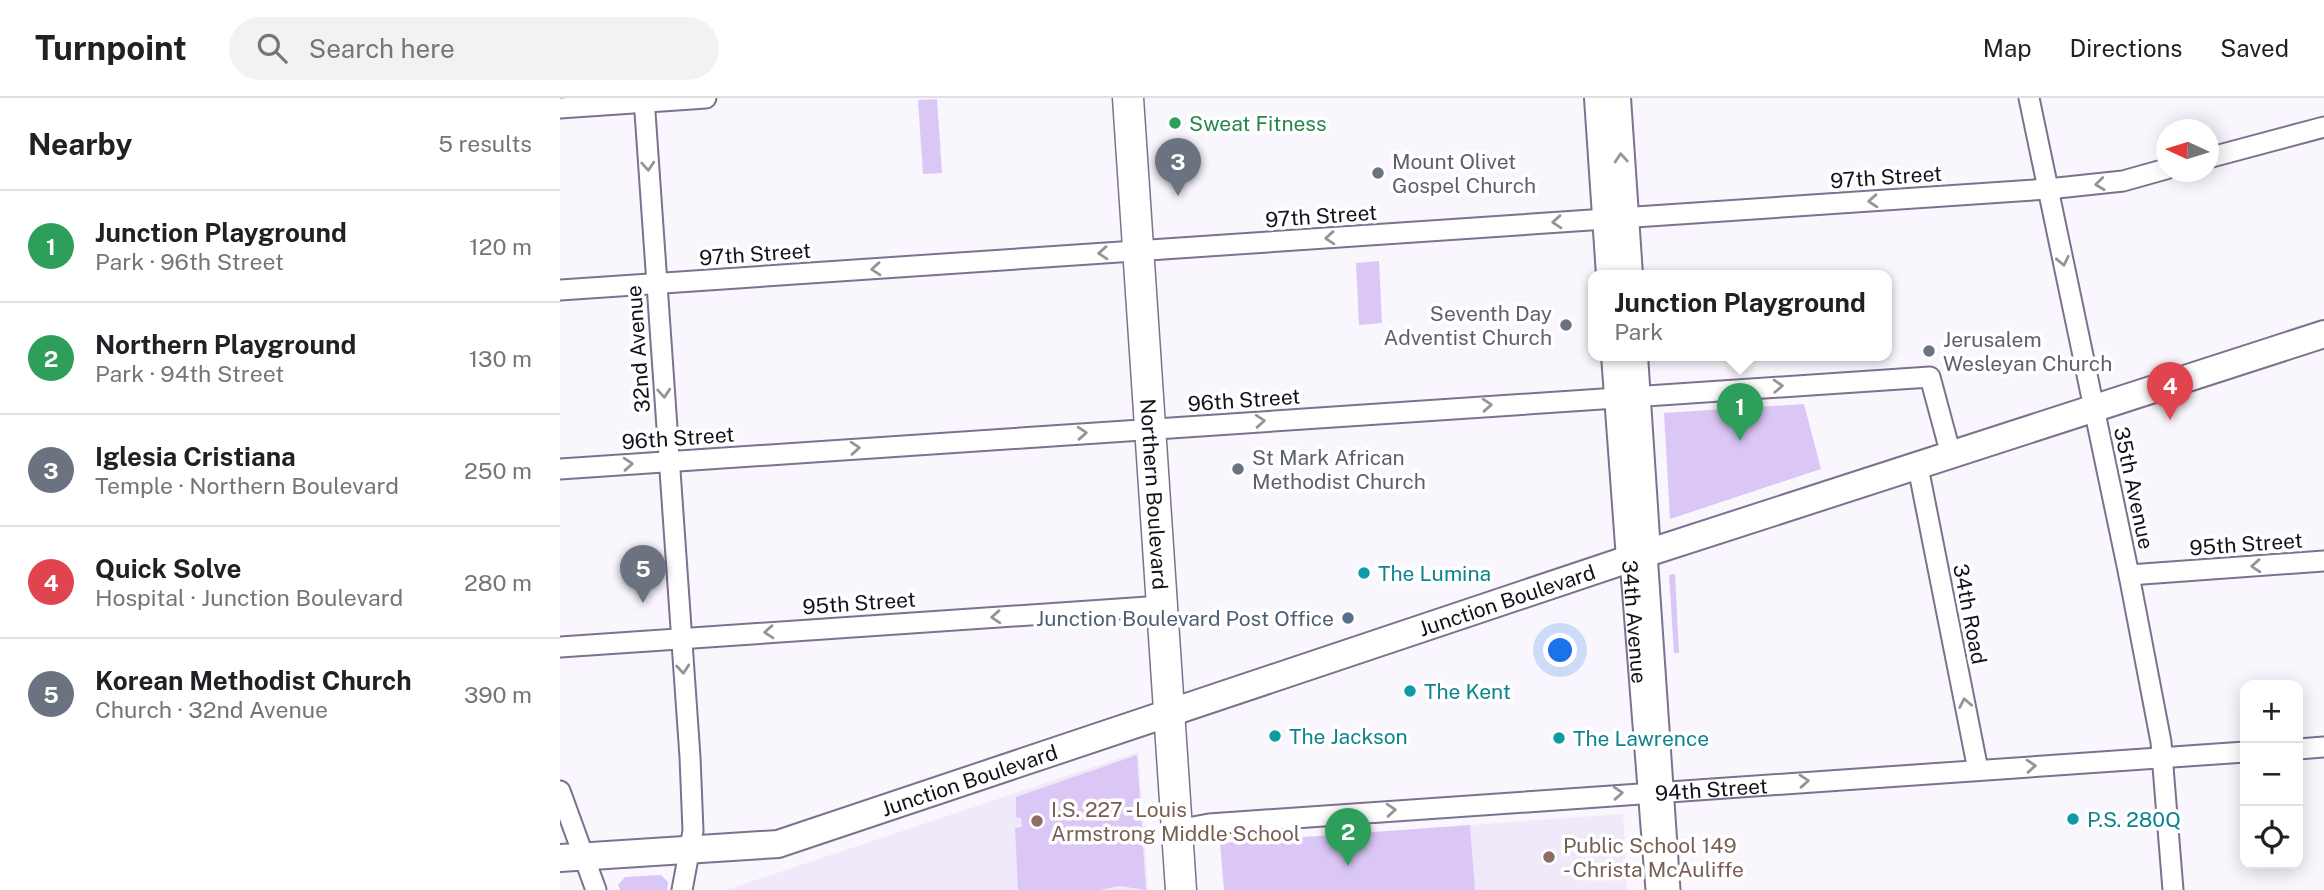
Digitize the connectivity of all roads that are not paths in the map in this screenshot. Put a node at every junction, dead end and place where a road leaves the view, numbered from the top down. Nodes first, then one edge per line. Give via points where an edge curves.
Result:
1 (706, 98) edge
2 (1128, 98) edge
3 (1598, 98) edge
4 (1617, 98) edge
5 (2029, 98) edge
6 (644, 100) edge
7 (560, 108) edge
8 (2324, 127) edge
9 (2219, 155) edge
10 (2156, 172) edge
11 (2048, 190) junction
12 (1616, 219) junction
13 (1138, 251) junction
14 (1611, 270) edge
15 (1628, 270) edge
16 (656, 283) junction
17 (560, 290) edge
18 (2324, 334) edge
19 (1617, 361) edge
20 (1633, 361) edge
21 (1627, 395) junction
22 (2093, 410) junction
23 (1150, 429) junction
24 (1951, 455) junction
25 (669, 461) junction
26 (1918, 467) junction
27 (560, 469) edge
28 (1639, 556) junction
29 (2324, 561) edge
30 (2129, 575) junction
31 (1162, 606) junction
32 (680, 639) junction
33 (560, 647) edge
34 (1169, 712) junction
35 (2324, 747) edge
36 (2303, 748) edge
37 (2240, 752) edge
38 (2163, 758) junction
39 (1978, 770) junction
40 (560, 791) edge
41 (1656, 791) junction
42 (1177, 831) junction
43 (689, 850) junction
44 (573, 857) edge
45 (596, 890) edge
46 (682, 890) edge
47 (1181, 890) edge
48 (1656, 890) edge
49 (1670, 890) edge
50 (2173, 890) edge

1 - 6 street
2 - 13 main road, Northern Boulevard
3 - 12 main road
12 -> 4 main road
5 - 11 street, 35th Avenue
6 - 7 street
6 -> 16 street, 32nd Avenue
8 - 9 street
10 -> 11 street, 97th Street via 2123,181
11 -> 12 street, 97th Street
11 -> 22 street, 35th Avenue
12 -> 13 street, 97th Street
12 - 14 main road
12 - 15 main road
13 -> 16 street, 97th Street
13 - 23 main road, Northern Boulevard
16 - 17 street, 97th Street
16 -> 25 street, 32nd Avenue
18 - 22 main road, Junction Boulevard
19 - 21 main road, 34th Avenue
20 - 21 main road, 34th Avenue
23 -> 21 street, 96th Street
21 -> 24 street, 96th Street via 1930,377
21 - 28 main road, 34th Avenue
22 - 24 main road, Junction Boulevard
22 - 30 street, 35th Avenue
25 -> 23 street, 96th Street
23 - 31 main road, Northern Boulevard
24 - 26 main road, Junction Boulevard
27 -> 25 street, 96th Street
25 - 32 street, 32nd Avenue
26 - 28 main road, Junction Boulevard
39 -> 26 street, 34th Road
28 - 34 main road, Junction Boulevard
28 - 41 street, 34th Avenue
29 -> 30 street, 95th Street
30 - 38 street, 35th Avenue
31 -> 32 street, 95th Street
31 - 34 main road, Northern Boulevard
32 - 33 street, 95th Street
32 -> 43 street, 32nd Avenue via 691,769 693,831
34 - 42 main road, Northern Boulevard
34 - 43 main road, Junction Boulevard via 778,844
35 - 36 street
37 - 38 street, 94th Street
39 -> 38 street, 94th Street
38 - 50 street, 35th Avenue
41 -> 39 street, 94th Street
40 - 44 street
42 -> 41 street, 94th Street via 1209,824
41 - 48 street, 34th Avenue
41 - 49 street, 34th Avenue
42 - 47 main road, Northern Boulevard
43 - 44 main road
43 - 46 street, 32nd Avenue
44 - 45 street

